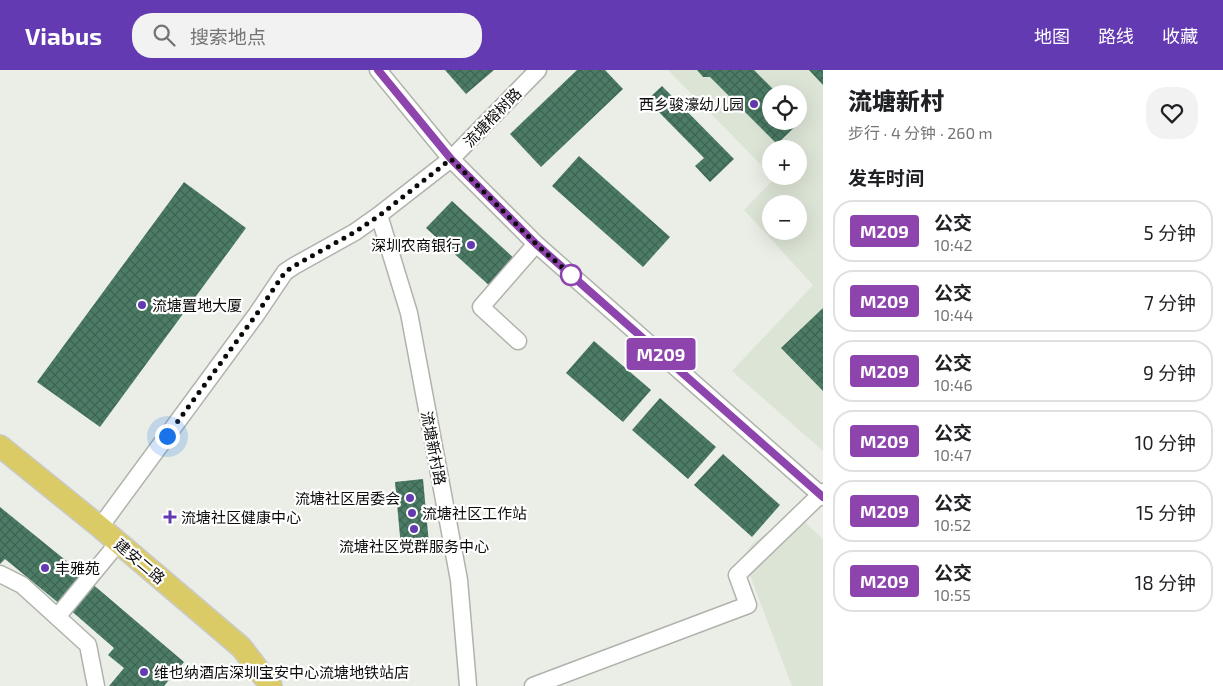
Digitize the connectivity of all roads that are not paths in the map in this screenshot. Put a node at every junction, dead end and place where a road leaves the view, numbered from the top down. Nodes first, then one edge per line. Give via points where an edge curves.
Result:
1 (378, 70) edge
2 (538, 70) edge
3 (451, 159) junction
4 (380, 215) junction
5 (536, 244) junction
6 (518, 341) dead end
7 (0, 446) edge
8 (822, 495) edge
9 (100, 527) junction
10 (118, 543) junction
11 (0, 574) edge
12 (57, 616) junction
13 (96, 686) edge
14 (271, 686) edge
15 (468, 686) edge
16 (533, 686) edge

1 - 3 street
2 - 3 street, 流塘榕树路
3 - 4 street, 流塘榕树路
3 - 5 street
4 - 9 street, 流塘榕树路 via 285,272
4 - 15 street, 流塘新村路 via 409,313 459,580
5 - 6 street via 481,307
5 - 8 street
7 - 9 main road, 建安二路
8 - 16 street via 737,575 748,605
9 - 10 main road, 建安二路
10 - 12 street
10 - 14 main road, 建安二路 via 241,647
11 - 12 street via 22,585
12 - 13 street via 88,645

